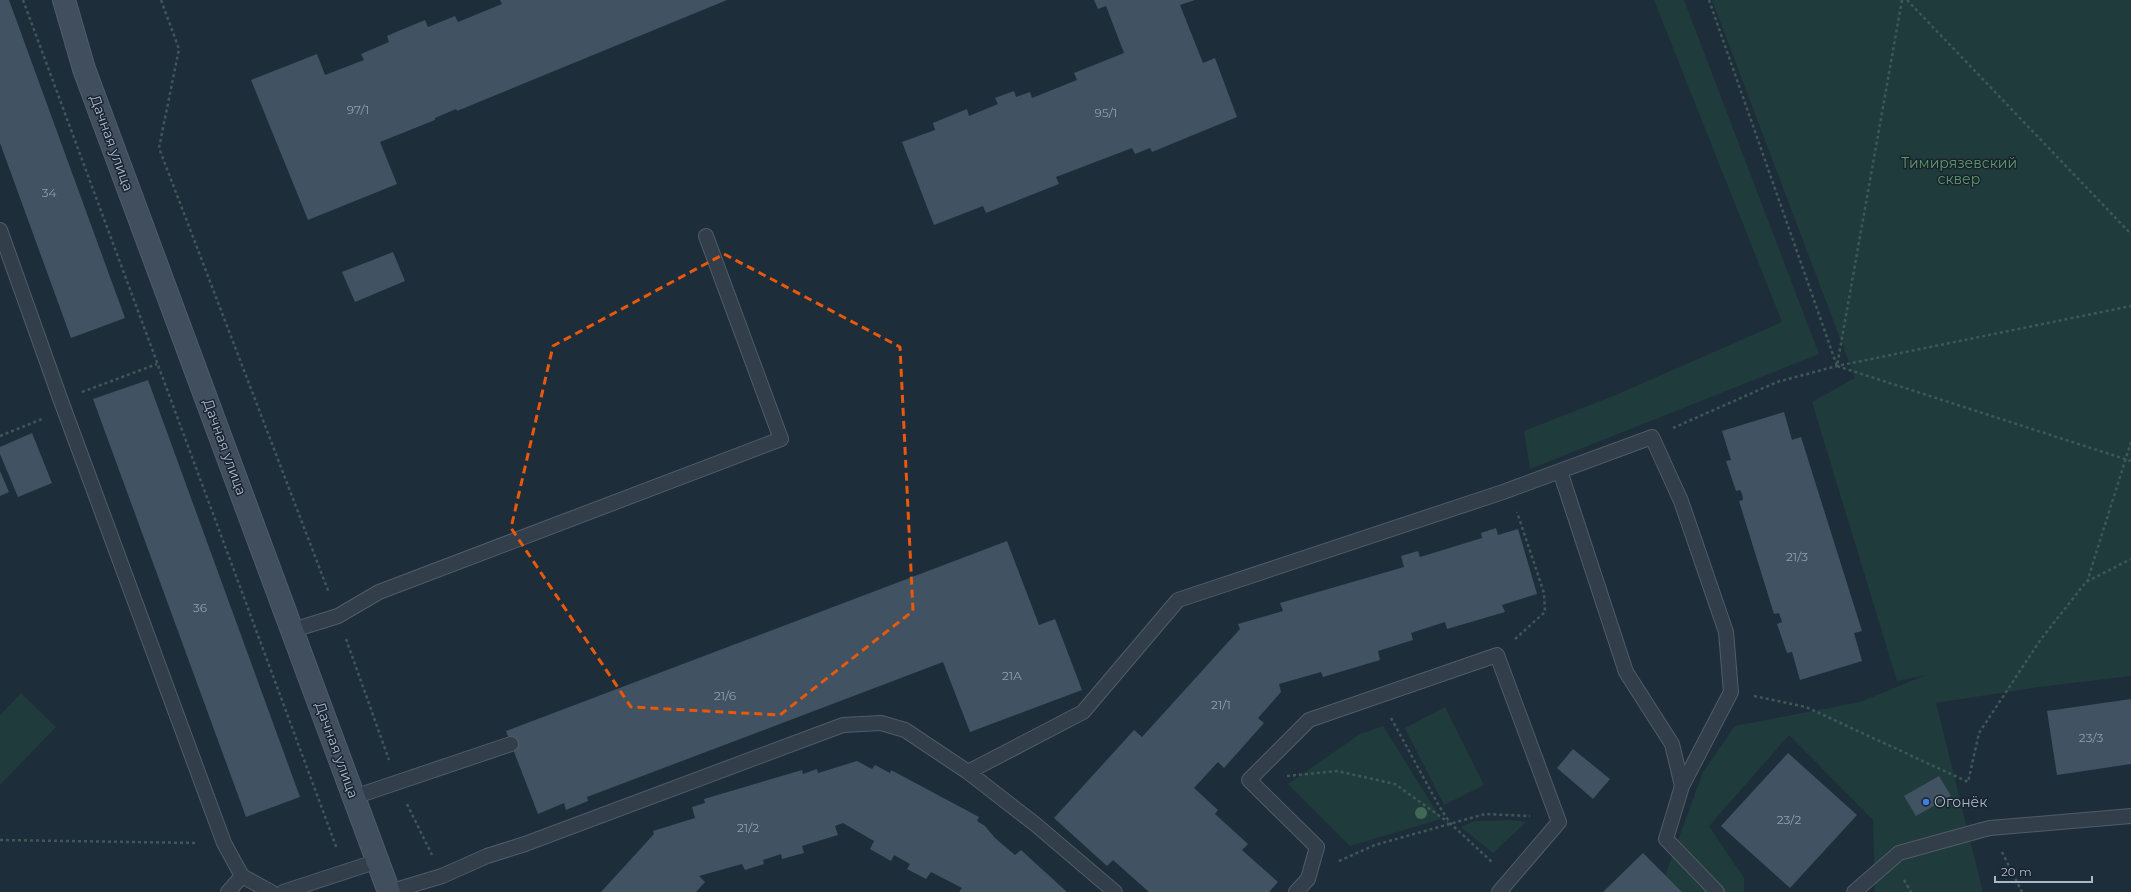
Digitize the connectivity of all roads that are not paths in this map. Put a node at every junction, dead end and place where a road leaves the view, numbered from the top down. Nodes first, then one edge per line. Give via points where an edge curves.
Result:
1 (64, 0) edge
2 (0, 230) edge
3 (706, 236) dead end
4 (1560, 471) junction
5 (293, 630) junction
6 (511, 744) dead end
7 (968, 772) junction
8 (1682, 786) junction
9 (354, 797) junction
10 (2131, 816) edge
11 (378, 861) junction
12 (242, 876) junction
13 (228, 892) edge
14 (271, 892) edge
15 (283, 892) edge
16 (389, 892) edge
17 (1115, 892) edge
18 (1296, 892) edge
19 (1498, 892) edge
20 (1717, 892) edge
21 (1854, 892) edge

1 - 5 street, Дачная улица via 84,69
2 - 12 lane via 224,843
3 - 5 lane via 780,439 379,592 338,616
4 - 7 lane via 1178,600 1083,712
4 - 8 lane via 1626,672 1672,744
4 - 8 lane via 1652,437 1681,501 1726,632 1731,692
5 - 9 street, Дачная улица
6 - 9 lane
7 - 16 lane via 906,730 881,724 843,725 487,856 442,876
7 - 17 lane via 1035,824
8 - 20 lane via 1666,840
9 - 11 street, Дачная улица
10 - 21 lane via 1990,828 1899,853
11 - 15 lane
11 - 16 street, Дачная улица
12 - 13 lane
12 - 14 lane
18 - 19 lane via 1308,879 1317,847 1249,780 1309,720 1497,655 1559,822

